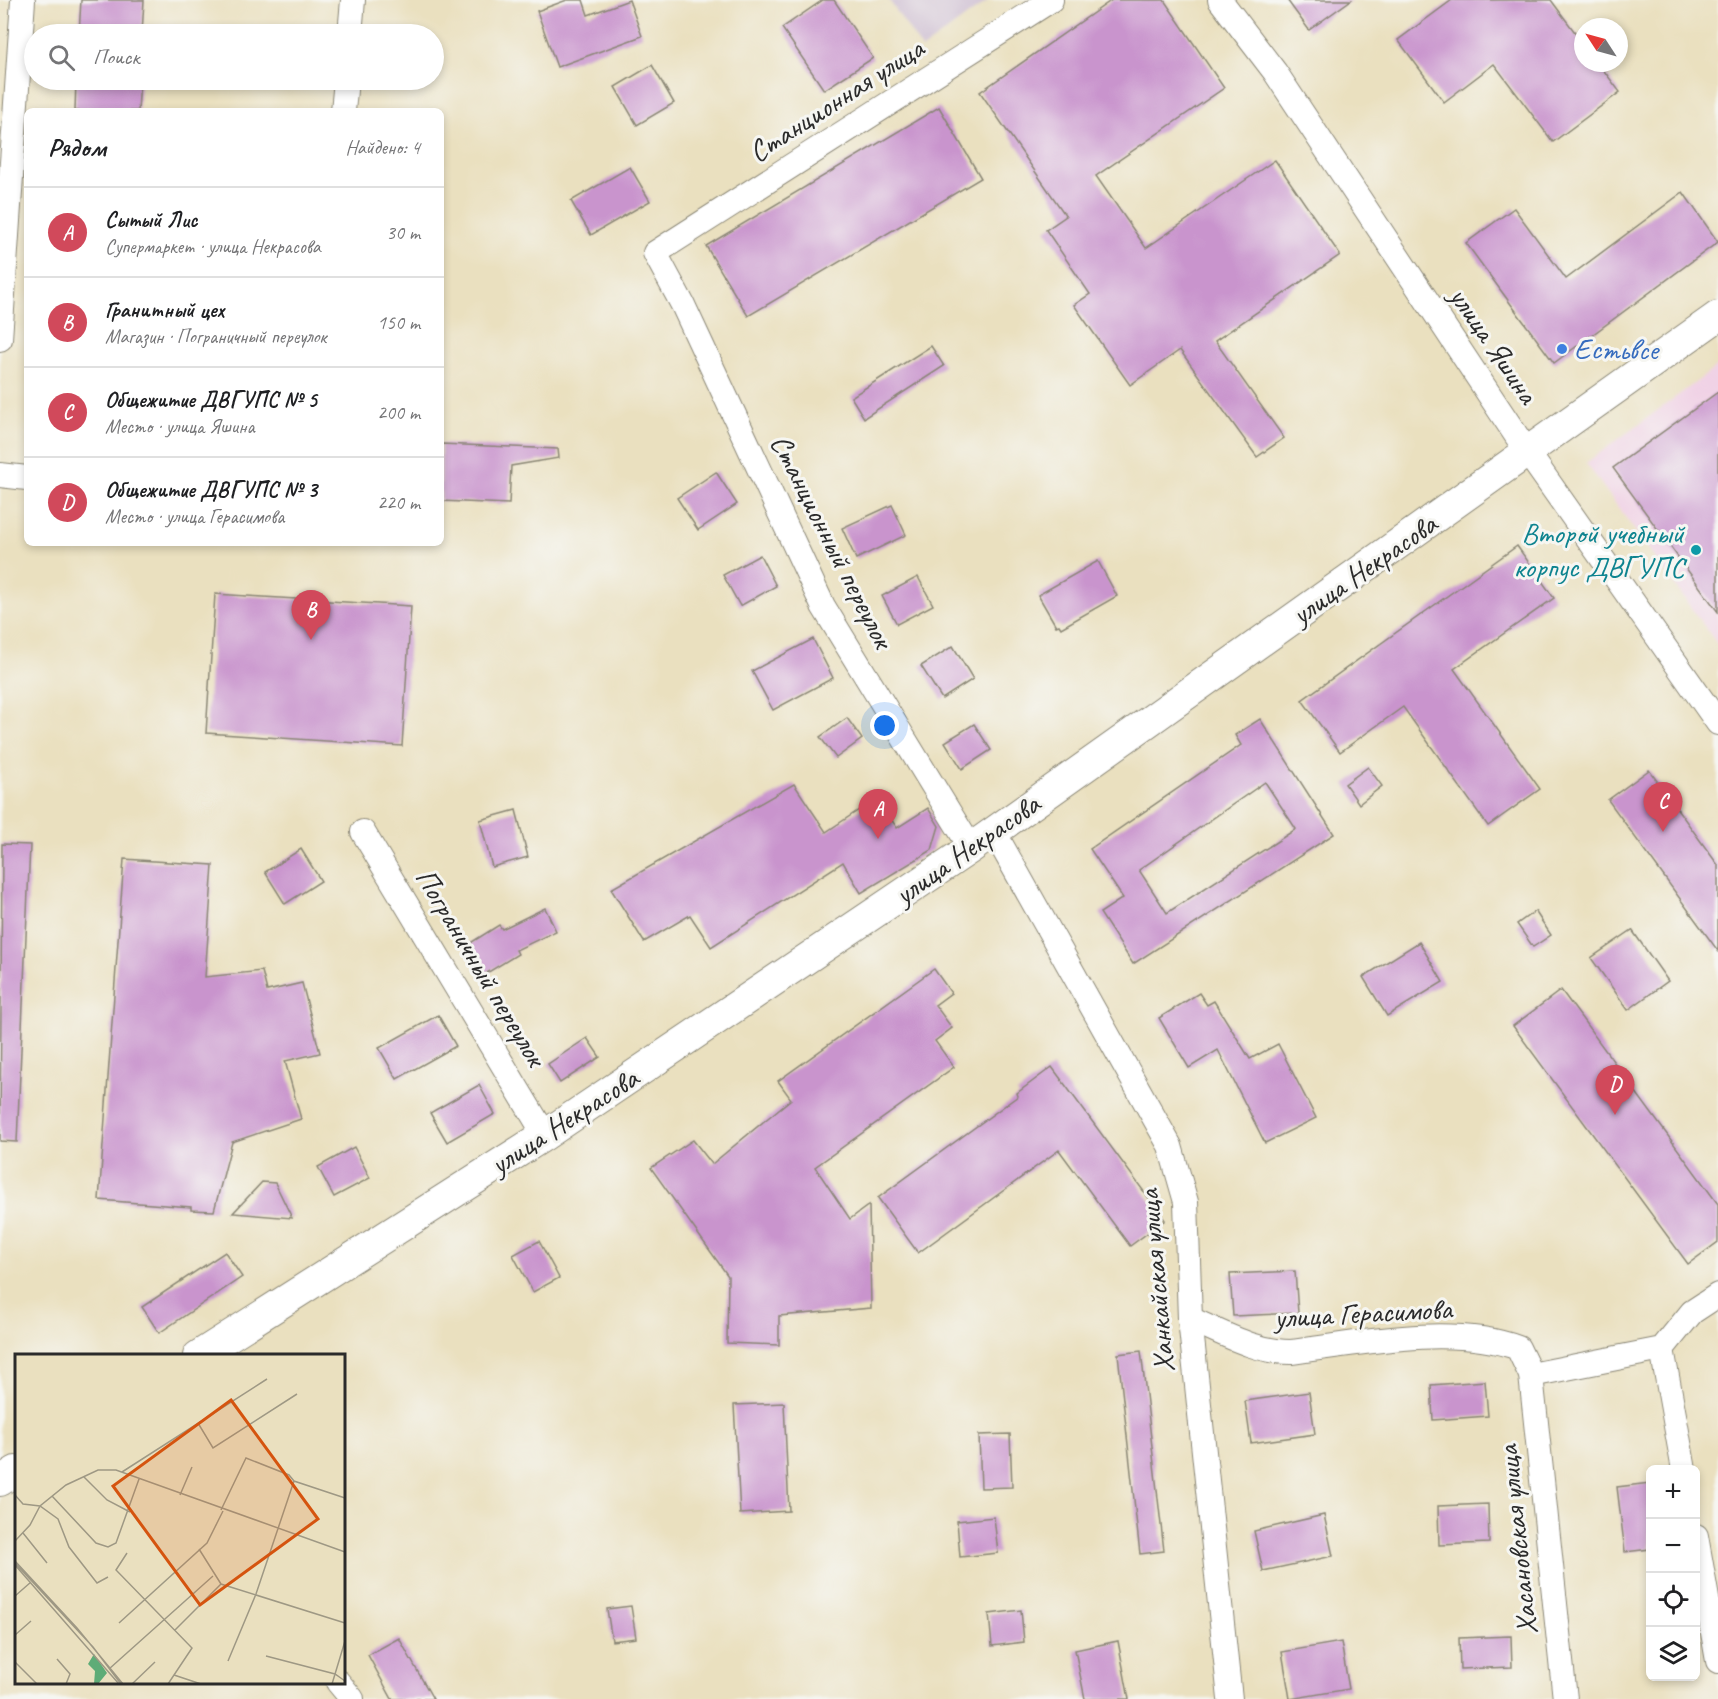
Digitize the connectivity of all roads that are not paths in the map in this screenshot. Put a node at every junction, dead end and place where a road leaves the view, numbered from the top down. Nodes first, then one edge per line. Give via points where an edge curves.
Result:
1 (23, 0) edge
2 (353, 0) edge
3 (1051, 0) edge
4 (1220, 0) edge
5 (351, 24) edge
6 (345, 90) edge
7 (343, 108) edge
8 (655, 253) joint
9 (1718, 316) edge
10 (0, 339) edge
11 (1527, 453) junction
12 (0, 475) edge
13 (24, 478) edge
14 (1718, 723) edge
15 (363, 832) dead end
16 (982, 840) junction
17 (546, 1135) junction
18 (1718, 1295) edge
19 (1190, 1319) junction
20 (1662, 1349) junction
21 (201, 1354) edge
22 (1532, 1375) junction
23 (1682, 1465) edge
24 (15, 1472) edge
25 (0, 1481) edge
26 (1700, 1563) edge
27 (1718, 1661) edge
28 (339, 1684) edge
29 (352, 1699) edge
30 (1230, 1699) edge
31 (1565, 1699) edge

1 - 10 street
2 - 5 street
3 - 8 street, Станционная улица
4 - 11 street, улица Яшина via 1275,72
6 - 7 street
8 - 16 street, Станционный переулок via 683,304 823,606
9 - 11 street, улица Некрасова
11 - 14 street, улица Яшина
11 - 16 street, улица Некрасова
12 - 13 street
15 - 17 street, Пограничный переулок
16 - 17 street, улица Некрасова
16 - 19 street, Ханкайская улица via 1170,1146 1186,1202
17 - 21 street, улица Некрасова
18 - 20 street via 1692,1312
19 - 22 street, улица Герасимова via 1275,1352 1411,1336 1499,1341 1518,1348
19 - 30 street, Ханкайская улица
20 - 22 street
20 - 23 street
22 - 31 street, Хасановская улица
24 - 25 street
26 - 27 street
28 - 29 street

